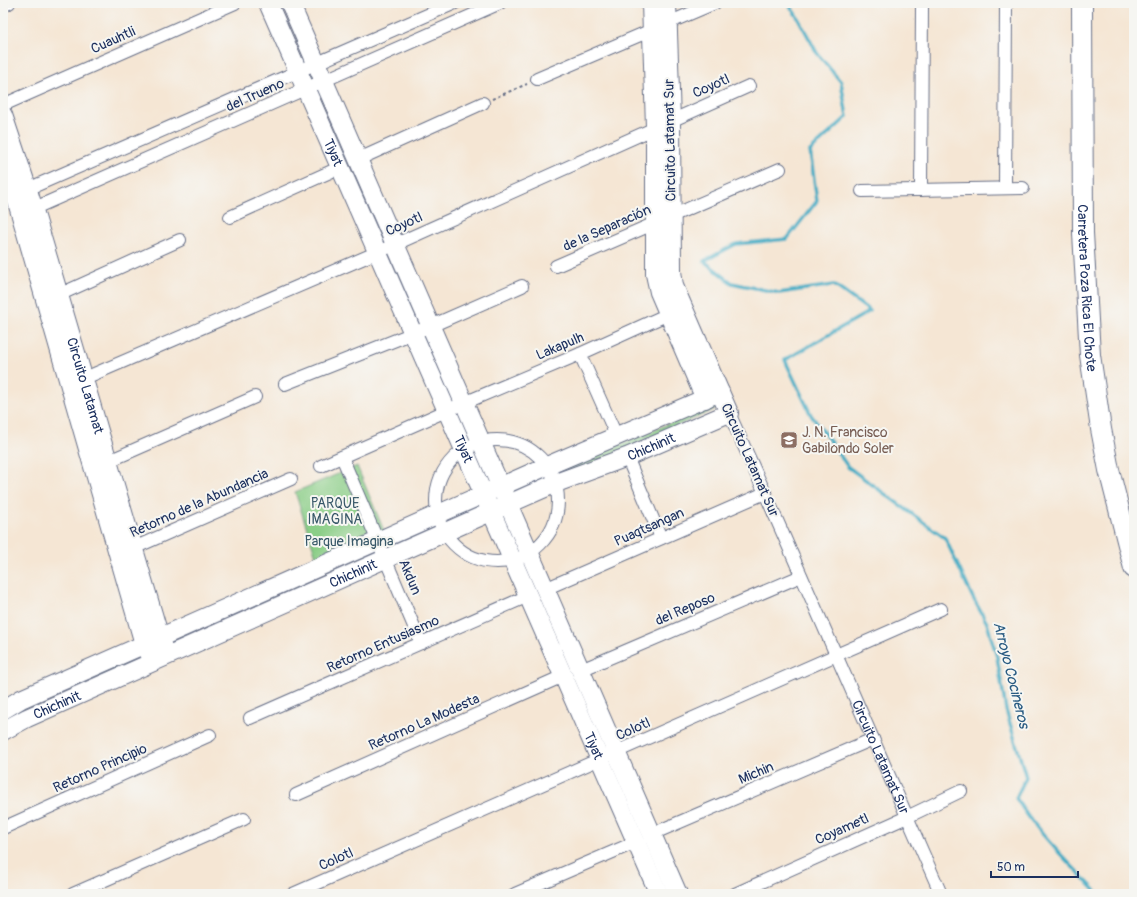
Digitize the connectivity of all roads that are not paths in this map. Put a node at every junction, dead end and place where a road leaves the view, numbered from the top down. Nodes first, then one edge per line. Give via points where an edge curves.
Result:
1 (9, 3) edge
2 (235, 3) edge
3 (268, 3) edge
4 (290, 3) edge
5 (455, 3) edge
6 (500, 3) edge
7 (651, 3) edge
8 (667, 3) edge
9 (715, 3) edge
10 (922, 3) edge
11 (1006, 3) edge
12 (1082, 3) edge
13 (3, 6) edge
14 (659, 27) junction
15 (317, 63) junction
16 (298, 71) junction
17 (537, 79) road end
18 (324, 81) junction
19 (749, 86) dead end
20 (306, 88) junction
21 (484, 103) road end
22 (3, 105) edge
23 (3, 115) edge
24 (663, 124) junction
25 (3, 157) edge
26 (358, 159) junction
27 (341, 167) junction
28 (780, 169) dead end
29 (1005, 188) junction
30 (1023, 188) dead end
31 (921, 190) junction
32 (862, 191) dead end
33 (22, 192) junction
34 (27, 211) junction
35 (672, 216) junction
36 (230, 217) dead end
37 (655, 224) junction
38 (180, 240) dead end
39 (396, 245) junction
40 (378, 252) junction
41 (556, 266) dead end
42 (522, 286) dead end
43 (52, 297) junction
44 (676, 310) junction
45 (431, 326) junction
46 (413, 333) junction
47 (580, 354) junction
48 (77, 381) junction
49 (285, 384) dead end
50 (713, 396) junction
51 (255, 397) dead end
52 (464, 403) junction
53 (447, 411) junction
54 (729, 413) junction
55 (616, 436) junction
56 (481, 442) junction
57 (464, 450) junction
58 (627, 456) junction
59 (342, 457) junction
60 (101, 464) junction
61 (321, 466) dead end
62 (547, 466) junction
63 (291, 479) dead end
64 (556, 483) junction
65 (500, 486) junction
66 (765, 493) junction
67 (483, 494) junction
68 (508, 504) junction
69 (492, 512) junction
70 (437, 514) junction
71 (444, 533) junction
72 (661, 538) junction
73 (378, 541) junction
74 (126, 551) junction
75 (530, 553) junction
76 (385, 559) junction
77 (513, 561) junction
78 (1134, 568) edge
79 (801, 576) junction
80 (545, 589) junction
81 (528, 596) junction
82 (941, 609) dead end
83 (568, 640) junction
84 (152, 641) junction
85 (421, 643) junction
86 (550, 647) junction
87 (836, 655) junction
88 (159, 660) junction
89 (581, 670) junction
90 (563, 676) junction
91 (3, 710) edge
92 (250, 718) dead end
93 (3, 731) edge
94 (210, 736) dead end
95 (873, 739) junction
96 (616, 752) junction
97 (600, 759) junction
98 (961, 791) dead end
99 (296, 795) dead end
100 (907, 817) junction
101 (244, 819) dead end
102 (3, 828) edge
103 (652, 834) junction
104 (636, 842) junction
105 (73, 894) edge
106 (293, 894) edge
107 (515, 894) edge
108 (659, 894) edge
109 (678, 894) edge
110 (736, 894) edge
111 (941, 894) edge

1 - 13 street
2 - 22 street, Cuauhtli
3 - 16 street, Tiyat
4 - 15 street, Tiyat
5 - 15 street, del Trueno
6 - 18 street, del Trueno
7 - 14 street, Circuito Latamat Sur
8 - 14 street, Circuito Latamat Sur
9 - 14 street
10 - 31 street
11 - 29 street
12 - 78 main road, Carretera Poza Rica El Chote via 1082,233 1090,355 1109,470
14 - 17 street
14 - 24 street, Circuito Latamat Sur
15 - 16 street, del Trueno
15 - 18 street, Tiyat
16 - 20 street, Tiyat
16 - 33 street, del Trueno
18 - 20 street, del Trueno
18 - 26 street, Tiyat
19 - 24 street, Coyotl
20 - 27 street, Tiyat
20 - 34 street, del Trueno
21 - 26 street
23 - 33 street, Circuito Latamat
24 - 35 street, Circuito Latamat Sur
24 - 37 street, Circuito Latamat Sur
24 - 39 street, Coyotl
25 - 33 street, Circuito Latamat
26 - 39 street, Tiyat
27 - 36 street
27 - 40 street, Tiyat
28 - 35 street, de la Separación
29 - 30 street
29 - 31 street
31 - 32 street
33 - 34 street, Circuito Latamat
34 - 43 street, Circuito Latamat
35 - 37 street, de la Separación
35 - 44 street, Circuito Latamat Sur via 672,271
37 - 41 street, de la Separación
37 - 44 street, Circuito Latamat Sur via 655,274 658,292
38 - 43 street
39 - 40 street, Coyotl
39 - 45 street, Tiyat
40 - 46 street, Tiyat
40 - 48 street, Coyotl
42 - 45 street
43 - 48 street, Circuito Latamat
44 - 47 street, Lakapulh
44 - 50 street, Circuito Latamat Sur
45 - 46 street
45 - 52 street, Tiyat
46 - 49 street
46 - 53 street, Tiyat
47 - 52 street, Lakapulh
47 - 55 street
48 - 60 street, Circuito Latamat
50 - 54 street, Circuito Latamat Sur
50 - 55 street, Chichinit
51 - 60 street
52 - 53 street, Lakapulh
52 - 56 street, Tiyat
53 - 57 street, Tiyat
53 - 59 street, Lakapulh
54 - 58 street, Chichinit
54 - 66 street, Circuito Latamat Sur
55 - 62 street, Chichinit
56 - 57 street
56 - 62 street via 507,441 529,449
56 - 65 street, Tiyat
57 - 67 street, Tiyat
57 - 70 street via 450,462 440,478 436,496
58 - 64 street, Chichinit
58 - 72 street
59 - 61 street, Lakapulh
59 - 73 street, Akdun
60 - 74 street, Circuito Latamat
62 - 64 street
62 - 65 street, Chichinit
63 - 74 street, Retorno de la Abundancia
64 - 68 street, Chichinit
64 - 75 street via 558,503 555,522 546,539
65 - 67 street, Chichinit
65 - 68 street, Tiyat
66 - 72 street, Puaqtsangan
66 - 79 street, Circuito Latamat Sur
67 - 69 street, Tiyat
67 - 70 street, Chichinit
68 - 69 street, Chichinit
68 - 75 street, Tiyat
69 - 71 street, Chichinit
69 - 77 street, Tiyat
70 - 71 street
70 - 73 street, Chichinit
71 - 76 street, Chichinit
71 - 77 street via 457,548 474,558 493,563
72 - 80 street, Puaqtsangan
73 - 76 street, Akdun
73 - 84 street, Chichinit
74 - 84 street, Circuito Latamat
75 - 77 street
75 - 80 street, Tiyat
76 - 85 street, Akdun
76 - 88 street, Chichinit
77 - 81 street, Tiyat
79 - 87 street, Circuito Latamat Sur
79 - 89 street, del Reposo
80 - 83 street, Tiyat
81 - 85 street, Retorno Entusiasmo
81 - 86 street, Tiyat
82 - 87 street, Colotl
83 - 86 street
83 - 89 street, Tiyat
84 - 88 street, Circuito Latamat
84 - 91 street, Chichinit via 21,699
85 - 92 street, Retorno Entusiasmo
86 - 90 street, Tiyat
87 - 95 street, Circuito Latamat Sur
87 - 96 street, Colotl
88 - 93 street, Chichinit
89 - 96 street, Tiyat
90 - 97 street, Tiyat
90 - 99 street, Retorno La Modesta
94 - 102 street, Retorno Principio
95 - 100 street, Circuito Latamat Sur
95 - 103 street, Michin
96 - 97 street, Colotl
96 - 103 street, Tiyat
97 - 104 street, Tiyat
97 - 106 street, Colotl
98 - 100 street, Coyametl
100 - 110 street, Coyametl
100 - 111 street, Circuito Latamat Sur
101 - 105 street
103 - 109 street, Tiyat
104 - 107 street
104 - 108 street, Tiyat

